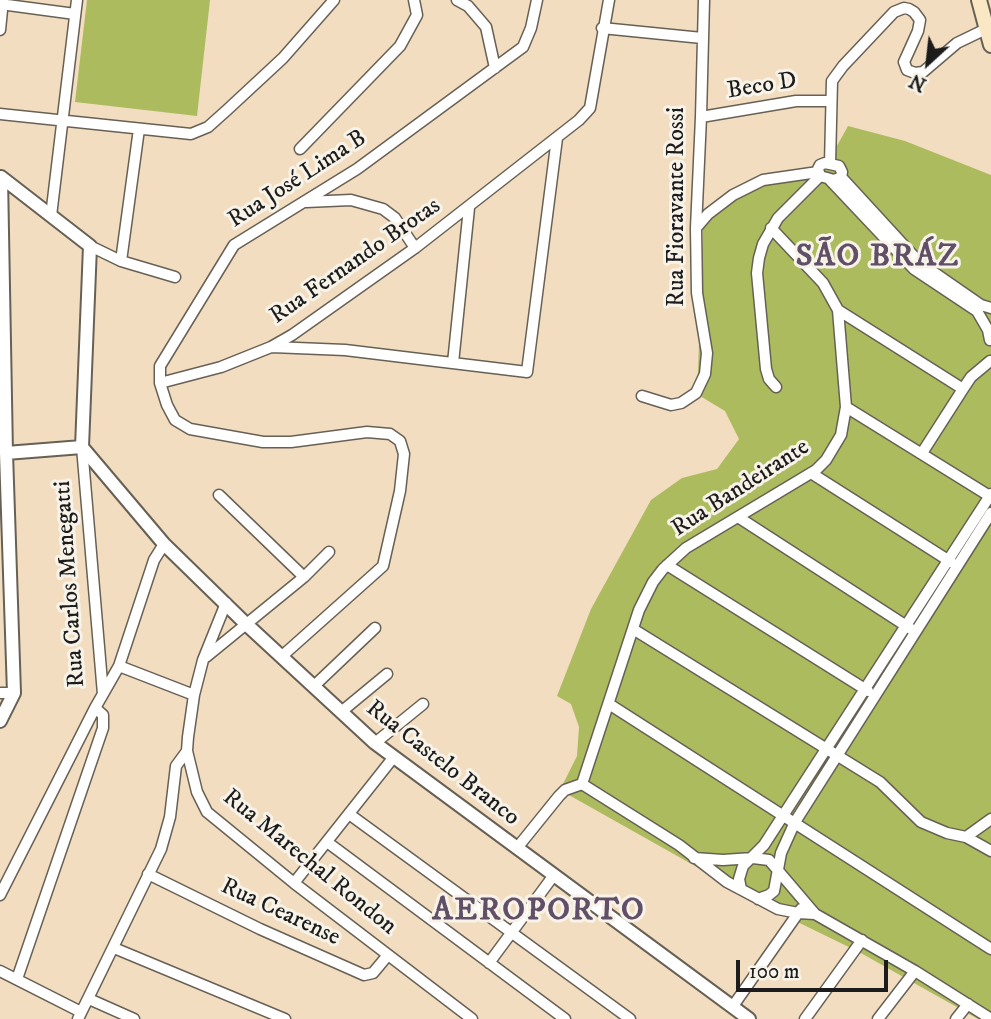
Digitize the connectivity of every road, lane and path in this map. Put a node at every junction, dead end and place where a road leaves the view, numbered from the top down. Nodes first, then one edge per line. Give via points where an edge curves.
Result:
1 (77, 0) edge
2 (334, 0) edge
3 (414, 0) edge
4 (457, 0) edge
5 (537, 0) edge
6 (609, 0) edge
7 (704, 0) edge
8 (979, 0) edge
9 (2, 3) edge
10 (75, 14) junction
11 (602, 28) junction
12 (986, 29) junction
13 (0, 30) edge
14 (702, 38) junction
15 (991, 45) edge
16 (495, 68) junction
17 (830, 101) junction
18 (0, 114) edge
19 (701, 117) junction
20 (64, 121) junction
21 (139, 130) junction
22 (556, 138) junction
23 (300, 149) dead end
24 (830, 164) junction
25 (827, 176) junction
26 (1, 177) edge
27 (302, 202) junction
28 (469, 208) junction
29 (51, 216) junction
30 (696, 228) junction
31 (771, 228) junction
32 (90, 246) junction
33 (415, 248) junction
34 (121, 261) junction
35 (176, 276) dead end
36 (1, 286) edge
37 (991, 308) edge
38 (838, 310) junction
39 (991, 339) edge
40 (271, 347) junction
41 (991, 362) edge
42 (453, 363) junction
43 (159, 383) junction
44 (776, 387) dead end
45 (963, 389) junction
46 (642, 396) dead end
47 (846, 407) junction
48 (82, 447) junction
49 (3, 453) edge
50 (922, 453) junction
51 (811, 473) junction
52 (219, 495) dead end
53 (991, 496) edge
54 (991, 513) edge
55 (737, 517) junction
56 (164, 544) junction
57 (330, 552) dead end
58 (952, 564) junction
59 (667, 565) junction
60 (304, 578) junction
61 (226, 603) junction
62 (245, 623) junction
63 (905, 625) junction
64 (375, 628) dead end
65 (633, 629) junction
66 (915, 632) junction
67 (281, 657) junction
68 (203, 660) junction
69 (119, 666) junction
70 (387, 674) dead end
71 (314, 686) junction
72 (864, 689) junction
73 (7, 693) edge
74 (103, 694) junction
75 (194, 695) junction
76 (875, 695) junction
77 (423, 704) dead end
78 (610, 704) junction
79 (95, 708) junction
80 (341, 712) junction
81 (0, 721) edge
82 (375, 743) junction
83 (825, 748) junction
84 (187, 751) junction
85 (836, 756) junction
86 (393, 758) junction
87 (582, 784) junction
88 (349, 814) junction
89 (783, 815) junction
90 (991, 819) edge
91 (795, 822) junction
92 (966, 837) junction
93 (327, 842) junction
94 (517, 848) junction
95 (991, 851) edge
96 (694, 858) junction
97 (753, 858) junction
98 (778, 868) junction
99 (148, 874) junction
100 (554, 875) junction
101 (294, 883) junction
102 (741, 889) junction
103 (0, 895) edge
104 (758, 899) junction
105 (805, 904) junction
106 (798, 913) junction
107 (815, 914) junction
108 (513, 932) junction
109 (862, 940) junction
110 (114, 948) junction
111 (991, 949) edge
112 (388, 955) junction
113 (489, 963) junction
114 (0, 971) edge
115 (915, 971) junction
116 (17, 979) junction
117 (89, 999) junction
118 (968, 1004) junction
119 (733, 1006) junction
120 (80, 1015) edge
121 (134, 1019) edge
122 (285, 1019) edge
123 (472, 1019) edge
124 (565, 1019) edge
125 (629, 1019) edge
126 (749, 1019) edge
127 (805, 1019) edge
128 (878, 1019) edge
129 (956, 1019) edge
130 (991, 1019) edge

1 - 10 street
2 - 21 street via 208,127 191,134
3 - 23 street via 417,15 400,46
4 - 16 street via 486,27
5 - 16 street, Rua José Lima B via 523,47
6 - 11 street, Rua Fernando Brotas
7 - 14 street, Rua Fioravante Rossi
8 - 12 main road
9 - 10 street
9 - 13 street
10 - 20 street
11 - 14 street
11 - 22 street, Rua Fernando Brotas via 590,108
12 - 15 main road
12 - 17 street via 957,43 915,74 904,62 920,20 914,12 899,9 842,66 832,81
14 - 19 street, Rua Fioravante Rossi
16 - 27 street, Rua José Lima B via 357,169
17 - 19 street, Beco D via 796,101
17 - 24 street
18 - 20 street
19 - 30 street, Rua Fioravante Rossi
20 - 21 street
20 - 29 street
21 - 34 street
22 - 28 street, Rua Fernando Brotas
22 - 42 street via 527,372
24 - 25 street via 820,165
24 - 25 street via 841,168
25 - 30 street via 764,180 733,195
25 - 31 street via 786,209
25 - 37 street via 919,262
25 - 39 street via 914,270 977,312
26 - 29 street
26 - 36 street
27 - 33 street via 351,200 383,209 395,218
27 - 43 street, Rua José Lima B via 234,245 160,366
28 - 33 street, Rua Fernando Brotas
28 - 42 street
29 - 32 street
30 - 46 street, Rua Fioravante Rossi via 698,303 707,353 702,384 681,403 671,405
31 - 38 street, Rua Bandeirante via 823,283
31 - 44 street via 757,272 766,369
32 - 34 street
32 - 48 street, Rua Carlos Menegatti
33 - 40 street, Rua Fernando Brotas
34 - 35 street
36 - 49 street
38 - 45 street
38 - 47 street, Rua Bandeirante
39 - 41 street
40 - 42 street
40 - 43 street, Rua Fernando Brotas via 221,367
41 - 45 street
43 - 67 street via 175,420 190,429 263,442 368,432 400,440 404,454 400,491 383,566
45 - 50 street
47 - 50 street
47 - 51 street, Rua Bandeirante via 835,448
48 - 49 street
48 - 56 street, Rua Castelo Branco
48 - 74 street, Rua Carlos Menegatti
49 - 73 street
50 - 53 street
51 - 55 street, Rua Bandeirante
51 - 58 street
52 - 60 street
53 - 58 street
54 - 58 street
55 - 59 street, Rua Bandeirante
55 - 63 street
56 - 61 street, Rua Castelo Branco
56 - 69 street via 154,560
57 - 60 street
58 - 63 street
58 - 66 street
59 - 65 street, Rua Bandeirante via 646,595
59 - 72 street
60 - 62 street
61 - 62 street, Rua Castelo Branco
61 - 68 street, Rua Marechal Rondon
62 - 67 street, Rua Castelo Branco
62 - 68 street
63 - 66 street
63 - 72 street
64 - 71 street
65 - 78 street, Rua Bandeirante
65 - 83 street
66 - 76 street
67 - 71 street, Rua Castelo Branco
68 - 75 street, Rua Marechal Rondon
69 - 74 street
69 - 75 street
70 - 80 street
71 - 80 street, Rua Castelo Branco
72 - 76 street
72 - 83 street
73 - 81 street
74 - 79 street, Rua Carlos Menegatti
75 - 84 street, Rua Marechal Rondon
76 - 85 street
77 - 82 street
78 - 87 street, Rua Bandeirante
78 - 89 street
79 - 103 street, Rua Carlos Menegatti
79 - 116 street via 103,715 103,728
80 - 82 street, Rua Castelo Branco
82 - 86 street, Rua Castelo Branco
83 - 85 street
83 - 89 street
84 - 99 street via 176,766 170,817
84 - 101 street, Rua Marechal Rondon via 207,812
85 - 91 street
85 - 92 street via 891,791 921,822
86 - 88 street
86 - 94 street, Rua Castelo Branco
87 - 94 street via 558,796
87 - 96 street
88 - 93 street
88 - 108 street
89 - 91 street
89 - 97 street
90 - 92 street
91 - 98 street
91 - 111 street
92 - 95 street
93 - 101 street
93 - 113 street
94 - 100 street, Rua Castelo Branco
96 - 97 street
96 - 102 street
97 - 98 street via 769,860
97 - 102 street via 743,866
98 - 104 street via 774,891
98 - 105 street
99 - 110 street
99 - 112 street, Rua Cearense via 364,975 373,973
100 - 108 street
100 - 119 street, Rua Castelo Branco
101 - 112 street, Rua Marechal Rondon
102 - 104 street
104 - 106 street
105 - 106 street
105 - 107 street
106 - 107 street
106 - 119 street
107 - 109 street
108 - 113 street
108 - 125 street
109 - 115 street
109 - 127 street
110 - 117 street
110 - 122 street
112 - 123 street, Rua Marechal Rondon
113 - 124 street
114 - 116 street
115 - 118 street
115 - 128 street
116 - 120 street
117 - 120 street
117 - 121 street
118 - 129 street
118 - 130 street
119 - 126 street, Rua Castelo Branco

